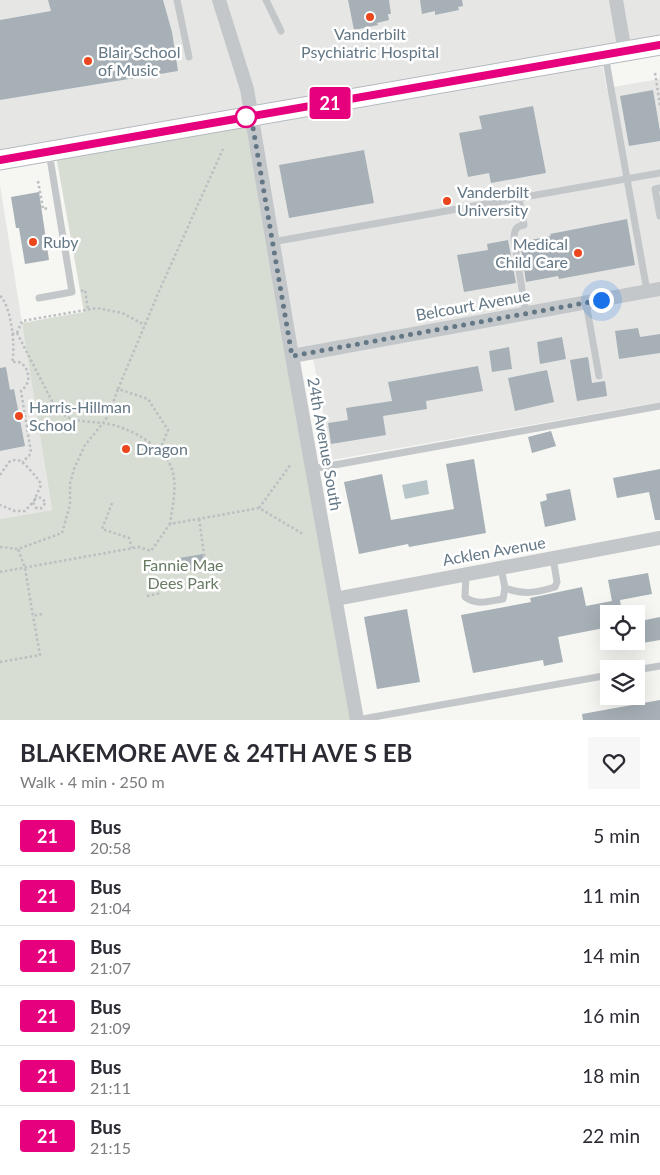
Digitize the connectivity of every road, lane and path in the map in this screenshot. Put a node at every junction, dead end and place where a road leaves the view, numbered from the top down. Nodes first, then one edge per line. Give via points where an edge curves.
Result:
1 (176, 0) edge
2 (219, 0) edge
3 (266, 0) edge
4 (616, 0) edge
5 (281, 31) dead end
6 (660, 45) edge
7 (624, 52) junction
8 (604, 55) junction
9 (189, 56) dead end
10 (655, 73) dead end
11 (660, 105) edge
12 (251, 116) junction
13 (223, 149) dead end
14 (48, 151) junction
15 (0, 160) edge
16 (660, 173) edge
17 (627, 179) junction
18 (38, 181) dead end
19 (660, 188) edge
20 (41, 194) dead end
21 (519, 198) junction
22 (660, 216) edge
23 (272, 242) junction
24 (653, 290) edge
25 (72, 292) junction
26 (0, 296) edge
27 (39, 298) dead end
28 (586, 303) junction
29 (88, 309) junction
30 (526, 314) junction
31 (145, 325) junction
32 (17, 333) junction
33 (12, 334) junction
34 (292, 356) junction
35 (599, 376) dead end
36 (118, 389) junction
37 (660, 406) edge
38 (103, 423) junction
39 (160, 450) junction
40 (22, 462) junction
41 (291, 464) dead end
42 (312, 469) junction
43 (0, 475) edge
44 (34, 501) junction
45 (112, 503) dead end
46 (0, 504) edge
47 (259, 508) junction
48 (199, 519) junction
49 (170, 524) junction
50 (304, 534) dead end
51 (660, 538) edge
52 (0, 547) edge
53 (132, 548) junction
54 (18, 549) junction
55 (553, 558) junction
56 (178, 566) dead end
57 (206, 567) dead end
58 (25, 568) junction
59 (502, 568) junction
60 (156, 571) dead end
61 (0, 572) edge
62 (466, 574) junction
63 (504, 588) junction
64 (161, 594) dead end
65 (147, 596) dead end
66 (335, 598) junction
67 (42, 614) dead end
68 (33, 616) junction
69 (0, 662) edge
70 (660, 666) edge
71 (645, 668) edge
72 (600, 677) edge
73 (357, 720) edge

1 - 9 lane
2 - 12 street, 24th Avenue South via 247,88
3 - 5 lane
4 - 7 street
6 - 7 main road
7 - 8 main road
8 - 12 main road
8 - 17 lane
10 - 11 path
12 - 14 main road
12 - 23 street, 24th Avenue South
13 - 31 path
14 - 15 main road
14 - 25 lane
16 - 17 lane
17 - 21 lane
17 - 24 lane
18 - 20 path
19 - 22 lane via 655,189
21 - 23 lane
21 - 30 lane via 524,225 515,229 514,238
23 - 34 street, 24th Avenue South
24 - 28 street, Belcourt Avenue
25 - 27 lane
25 - 29 path via 85,290
26 - 33 path via 7,304
28 - 30 street, Belcourt Avenue
28 - 35 lane
29 - 31 path via 114,311
29 - 32 path via 22,321
30 - 34 street, Belcourt Avenue
31 - 36 path
32 - 33 path
32 - 38 path via 59,413 67,418
33 - 40 path via 12,362 25,366 29,377 28,384 21,391 31,452
34 - 42 street, 24th Avenue South
36 - 38 path
36 - 39 path via 148,399 168,430
37 - 42 lane
38 - 39 path via 137,434
38 - 54 path via 85,445 74,469 70,505 62,533
39 - 49 path via 173,472 175,494
40 - 43 path via 11,460
40 - 44 path via 40,482
41 - 47 path
42 - 66 street, 24th Avenue South
44 - 44 path via 42,499 43,507 36,508
44 - 46 path via 28,509 20,512
45 - 53 path via 102,529 129,538
47 - 48 path
47 - 50 path
48 - 49 path
48 - 57 path
49 - 53 path via 151,551
51 - 55 street, Acklen Avenue
52 - 54 path
53 - 58 path
54 - 58 path
55 - 59 street, Acklen Avenue
55 - 63 lane via 555,587 520,593
56 - 60 path
58 - 61 path
58 - 68 path
59 - 62 street, Acklen Avenue
59 - 63 lane
62 - 63 lane via 465,597 474,603 503,599
62 - 66 street, Acklen Avenue
64 - 65 path
66 - 73 street, 24th Avenue South
67 - 68 path
68 - 69 path via 40,655
70 - 71 lane
72 - 73 lane

